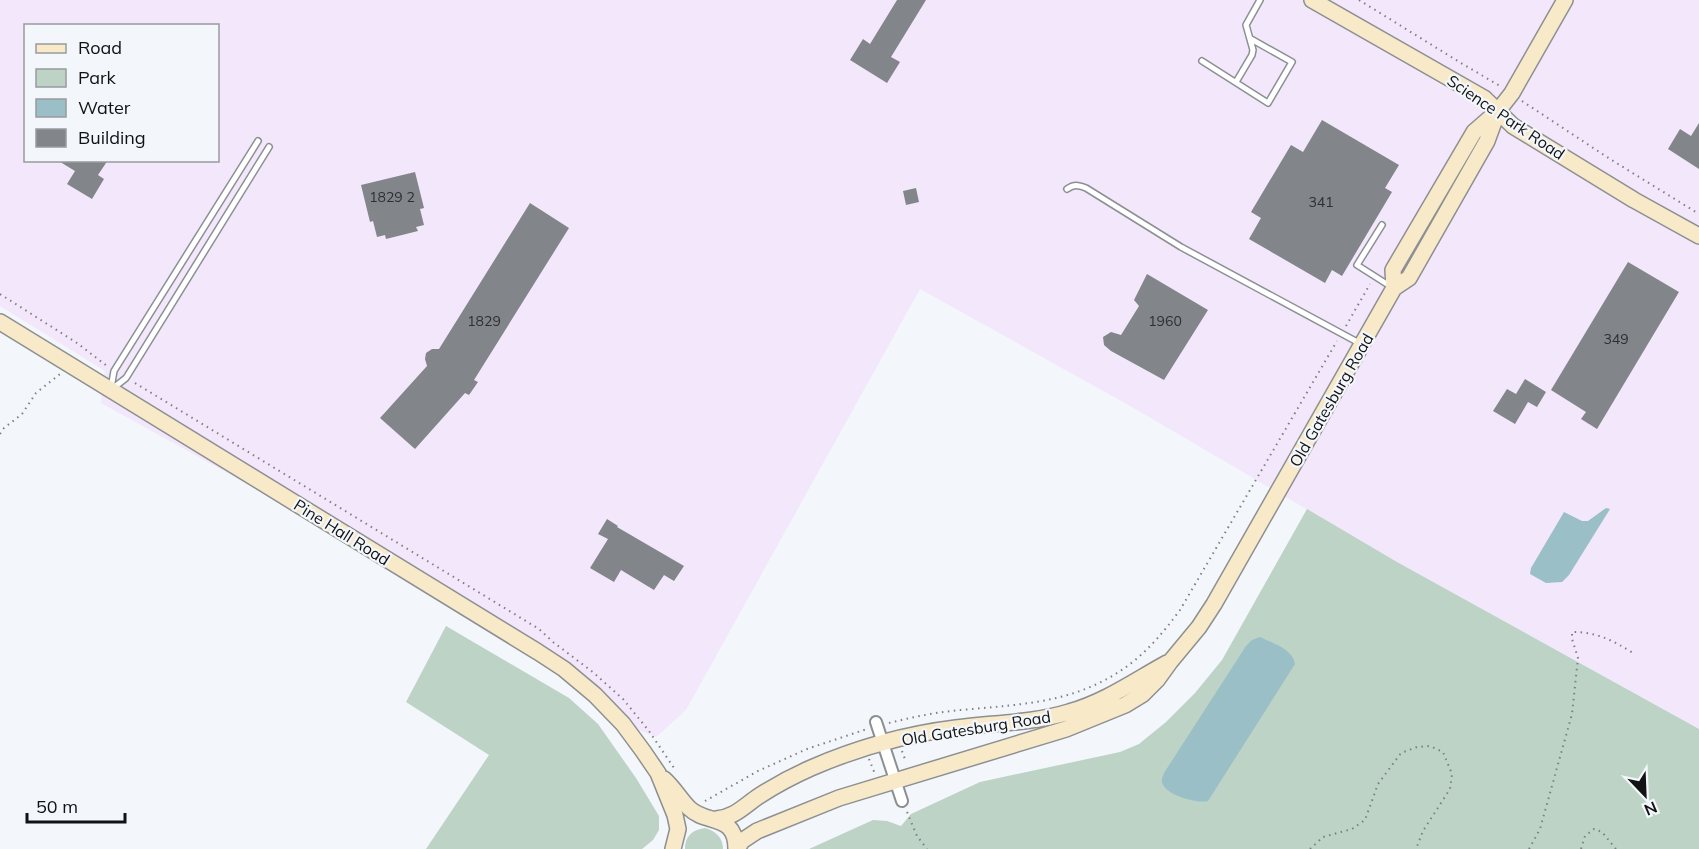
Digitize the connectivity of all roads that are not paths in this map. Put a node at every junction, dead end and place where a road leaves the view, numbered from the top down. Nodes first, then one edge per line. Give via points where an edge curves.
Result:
1 (1260, 0) edge
2 (1312, 0) edge
3 (1565, 0) edge
4 (1251, 39) junction
5 (1202, 61) dead end
6 (1236, 82) junction
7 (1498, 111) junction
8 (258, 141) dead end
9 (269, 147) dead end
10 (1067, 189) dead end
11 (1382, 225) dead end
12 (1699, 236) edge
13 (1394, 288) junction
14 (0, 322) edge
15 (1363, 345) junction
16 (110, 390) junction
17 (1170, 662) junction
18 (876, 725) road end
19 (883, 743) junction
20 (658, 773) junction
21 (895, 780) junction
22 (902, 801) road end
23 (711, 818) junction
24 (675, 845) edge
25 (737, 849) edge

1 - 4 lane via 1246,25
2 - 7 street, Science Park Road via 1474,93
3 - 7 street, Old Gatesburg Road
4 - 6 lane via 1252,56
4 - 6 lane via 1292,62 1268,103
5 - 6 lane
7 - 12 street, Science Park Road via 1513,126
7 - 13 street, Old Gatesburg Road via 1486,141 1408,278
8 - 16 lane via 114,371
9 - 16 lane via 126,378
10 - 15 lane via 1073,185 1086,188 1180,247
11 - 13 lane via 1357,265
13 - 15 street, Old Gatesburg Road
14 - 16 street, Pine Hall Road
15 - 17 street, Old Gatesburg Road via 1214,604
16 - 20 street, Pine Hall Road via 564,669 614,714
17 - 19 street, Old Gatesburg Road via 1096,703 1068,713 954,728
17 - 21 street, Old Gatesburg Road via 1143,694 1099,717
18 - 19 street
19 - 21 street
19 - 23 street, Old Gatesburg Road via 801,772 735,814
20 - 23 street, Pine Hall Road via 689,808
20 - 24 street, Pine Hall Road via 678,823
21 - 22 street
21 - 25 street, Old Gatesburg Road via 757,831
23 - 24 street, Old Gatesburg Road via 688,822
23 - 25 street, Pine Hall Road via 727,826

